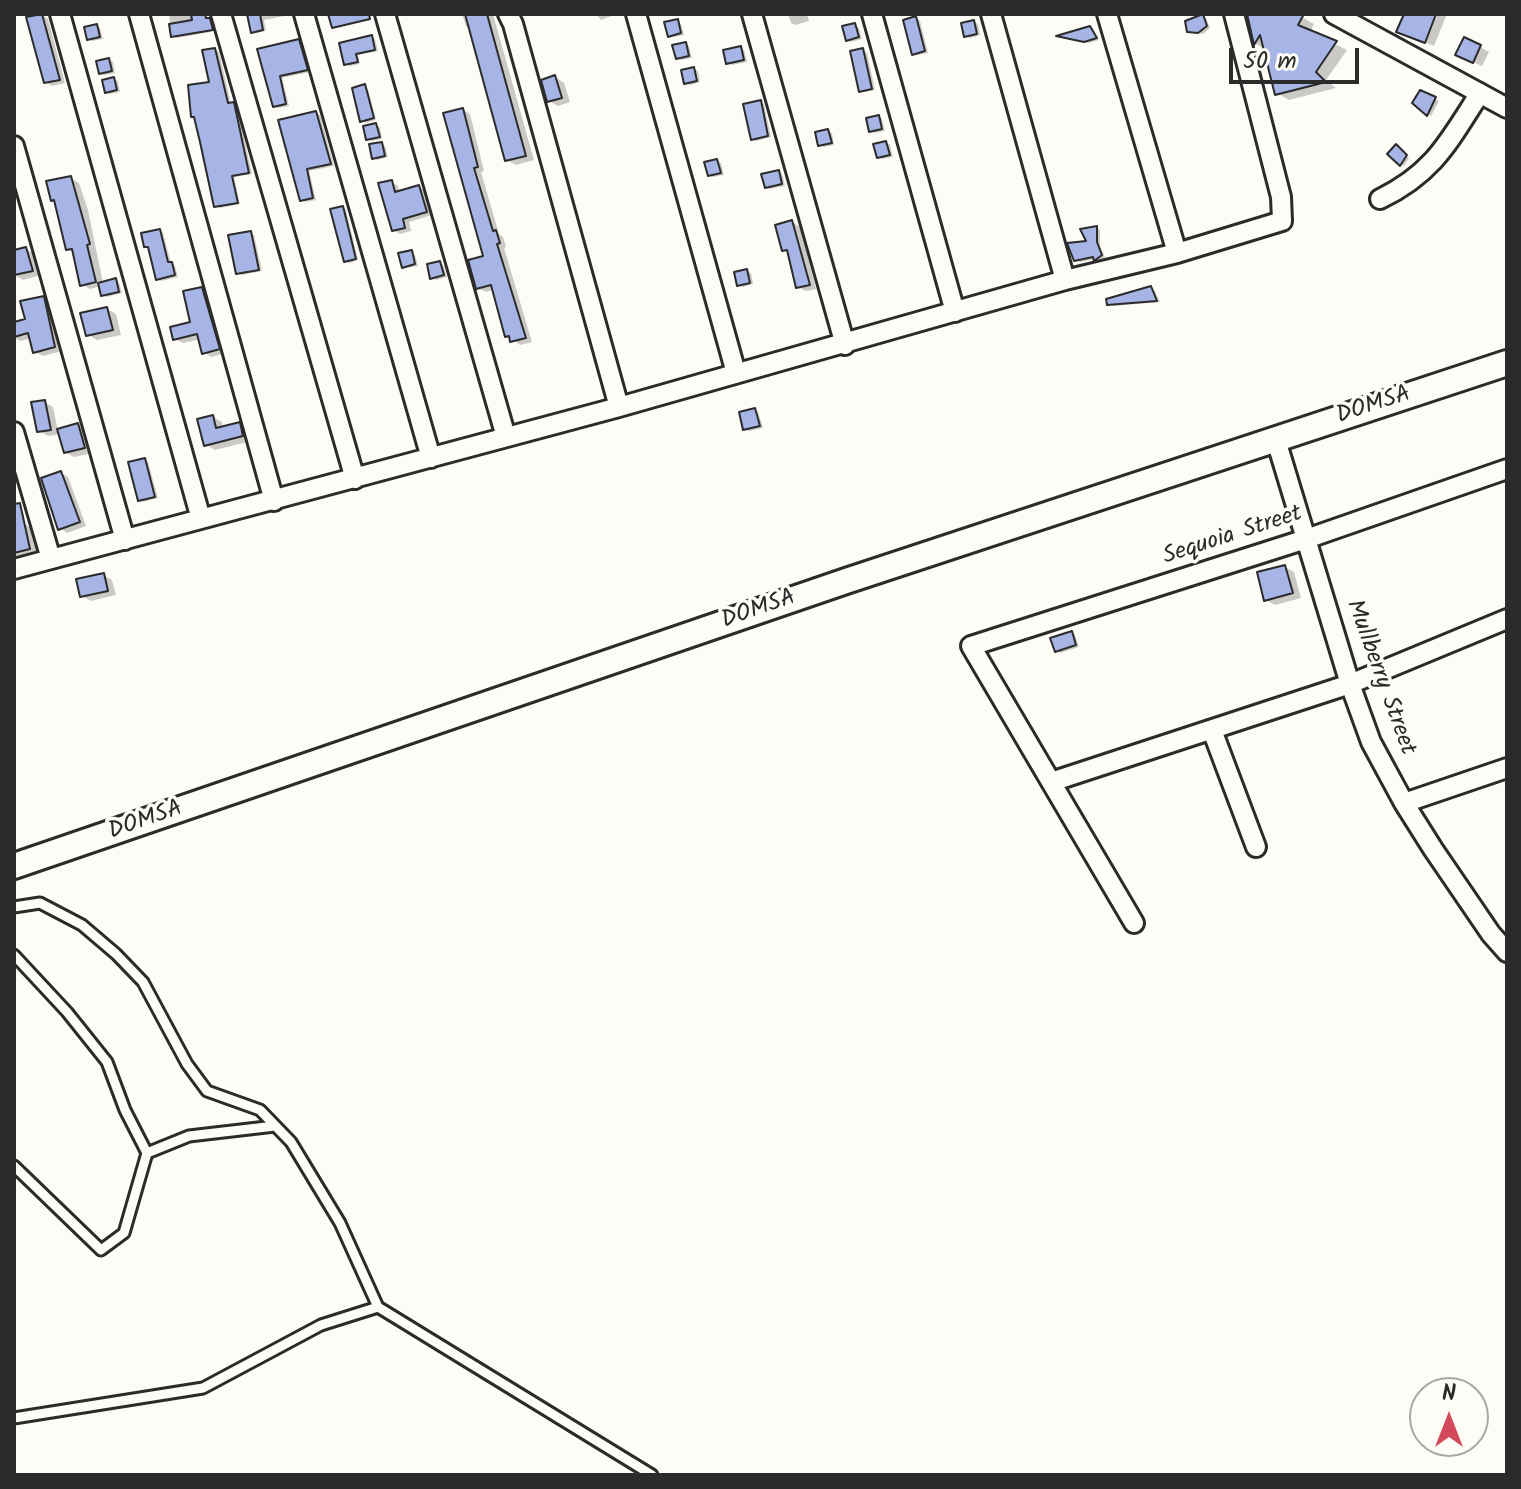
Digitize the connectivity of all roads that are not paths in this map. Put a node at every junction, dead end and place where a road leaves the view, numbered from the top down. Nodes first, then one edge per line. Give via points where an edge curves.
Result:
1 (60, 14) edge
2 (139, 14) edge
3 (221, 14) edge
4 (304, 14) edge
5 (385, 14) edge
6 (508, 14) edge
7 (636, 14) edge
8 (752, 14) edge
9 (872, 14) edge
10 (991, 14) edge
11 (1107, 14) edge
12 (1234, 14) edge
13 (1334, 14) edge
14 (1480, 93) junction
15 (1507, 108) edge
16 (14, 146) edge
17 (1380, 199) dead end
18 (1177, 253) junction
19 (1065, 280) junction
20 (955, 312) junction
21 (845, 345) junction
22 (1507, 363) edge
23 (736, 373) junction
24 (619, 407) junction
25 (14, 432) edge
26 (506, 437) junction
27 (1276, 440) junction
28 (431, 458) junction
29 (1507, 469) edge
30 (355, 479) junction
31 (274, 501) junction
32 (201, 519) junction
33 (1306, 539) junction
34 (125, 540) junction
35 (51, 559) junction
36 (14, 569) edge
37 (1507, 619) edge
38 (1350, 684) junction
39 (1212, 730) junction
40 (1507, 768) edge
41 (1051, 782) junction
42 (1404, 803) junction
43 (1256, 847) dead end
44 (14, 866) edge
45 (14, 907) edge
46 (1134, 923) dead end
47 (1507, 952) edge
48 (14, 955) edge
49 (275, 1126) junction
50 (147, 1153) junction
51 (14, 1166) edge
52 (378, 1307) junction
53 (14, 1418) edge
54 (652, 1475) edge

1 - 32 street
2 - 31 street
3 - 30 street
4 - 28 street
5 - 26 street
6 - 24 street
7 - 23 street
8 - 21 street
9 - 20 street
10 - 19 street
11 - 18 street
12 - 18 street via 1281,197 1282,221
13 - 14 street
14 - 15 street
14 - 17 street via 1430,167
16 - 34 street
18 - 19 street
19 - 20 street
20 - 21 street
21 - 23 street
22 - 27 main road, DOMSA
23 - 24 street
24 - 26 street
25 - 35 street
26 - 28 street
27 - 33 street, Mullberry Street
27 - 44 main road, DOMSA
28 - 30 street
29 - 33 street, Sequoia Street
30 - 31 street
31 - 32 street
32 - 34 street
33 - 38 street, Mullberry Street
33 - 41 street, Sequoia Street via 971,646
34 - 35 street
35 - 36 street
37 - 38 street
38 - 39 street
38 - 42 street, Mullberry Street via 1371,742
39 - 41 street
39 - 43 street
40 - 42 street
41 - 46 street
42 - 47 street, Mullberry Street
45 - 49 lane via 40,903 82,925 143,982 207,1091 260,1110
48 - 50 lane via 107,1062
49 - 50 lane via 189,1136
49 - 52 lane via 291,1142 340,1223
50 - 51 lane via 124,1233 101,1250
52 - 53 lane via 321,1325 203,1388
52 - 54 lane

